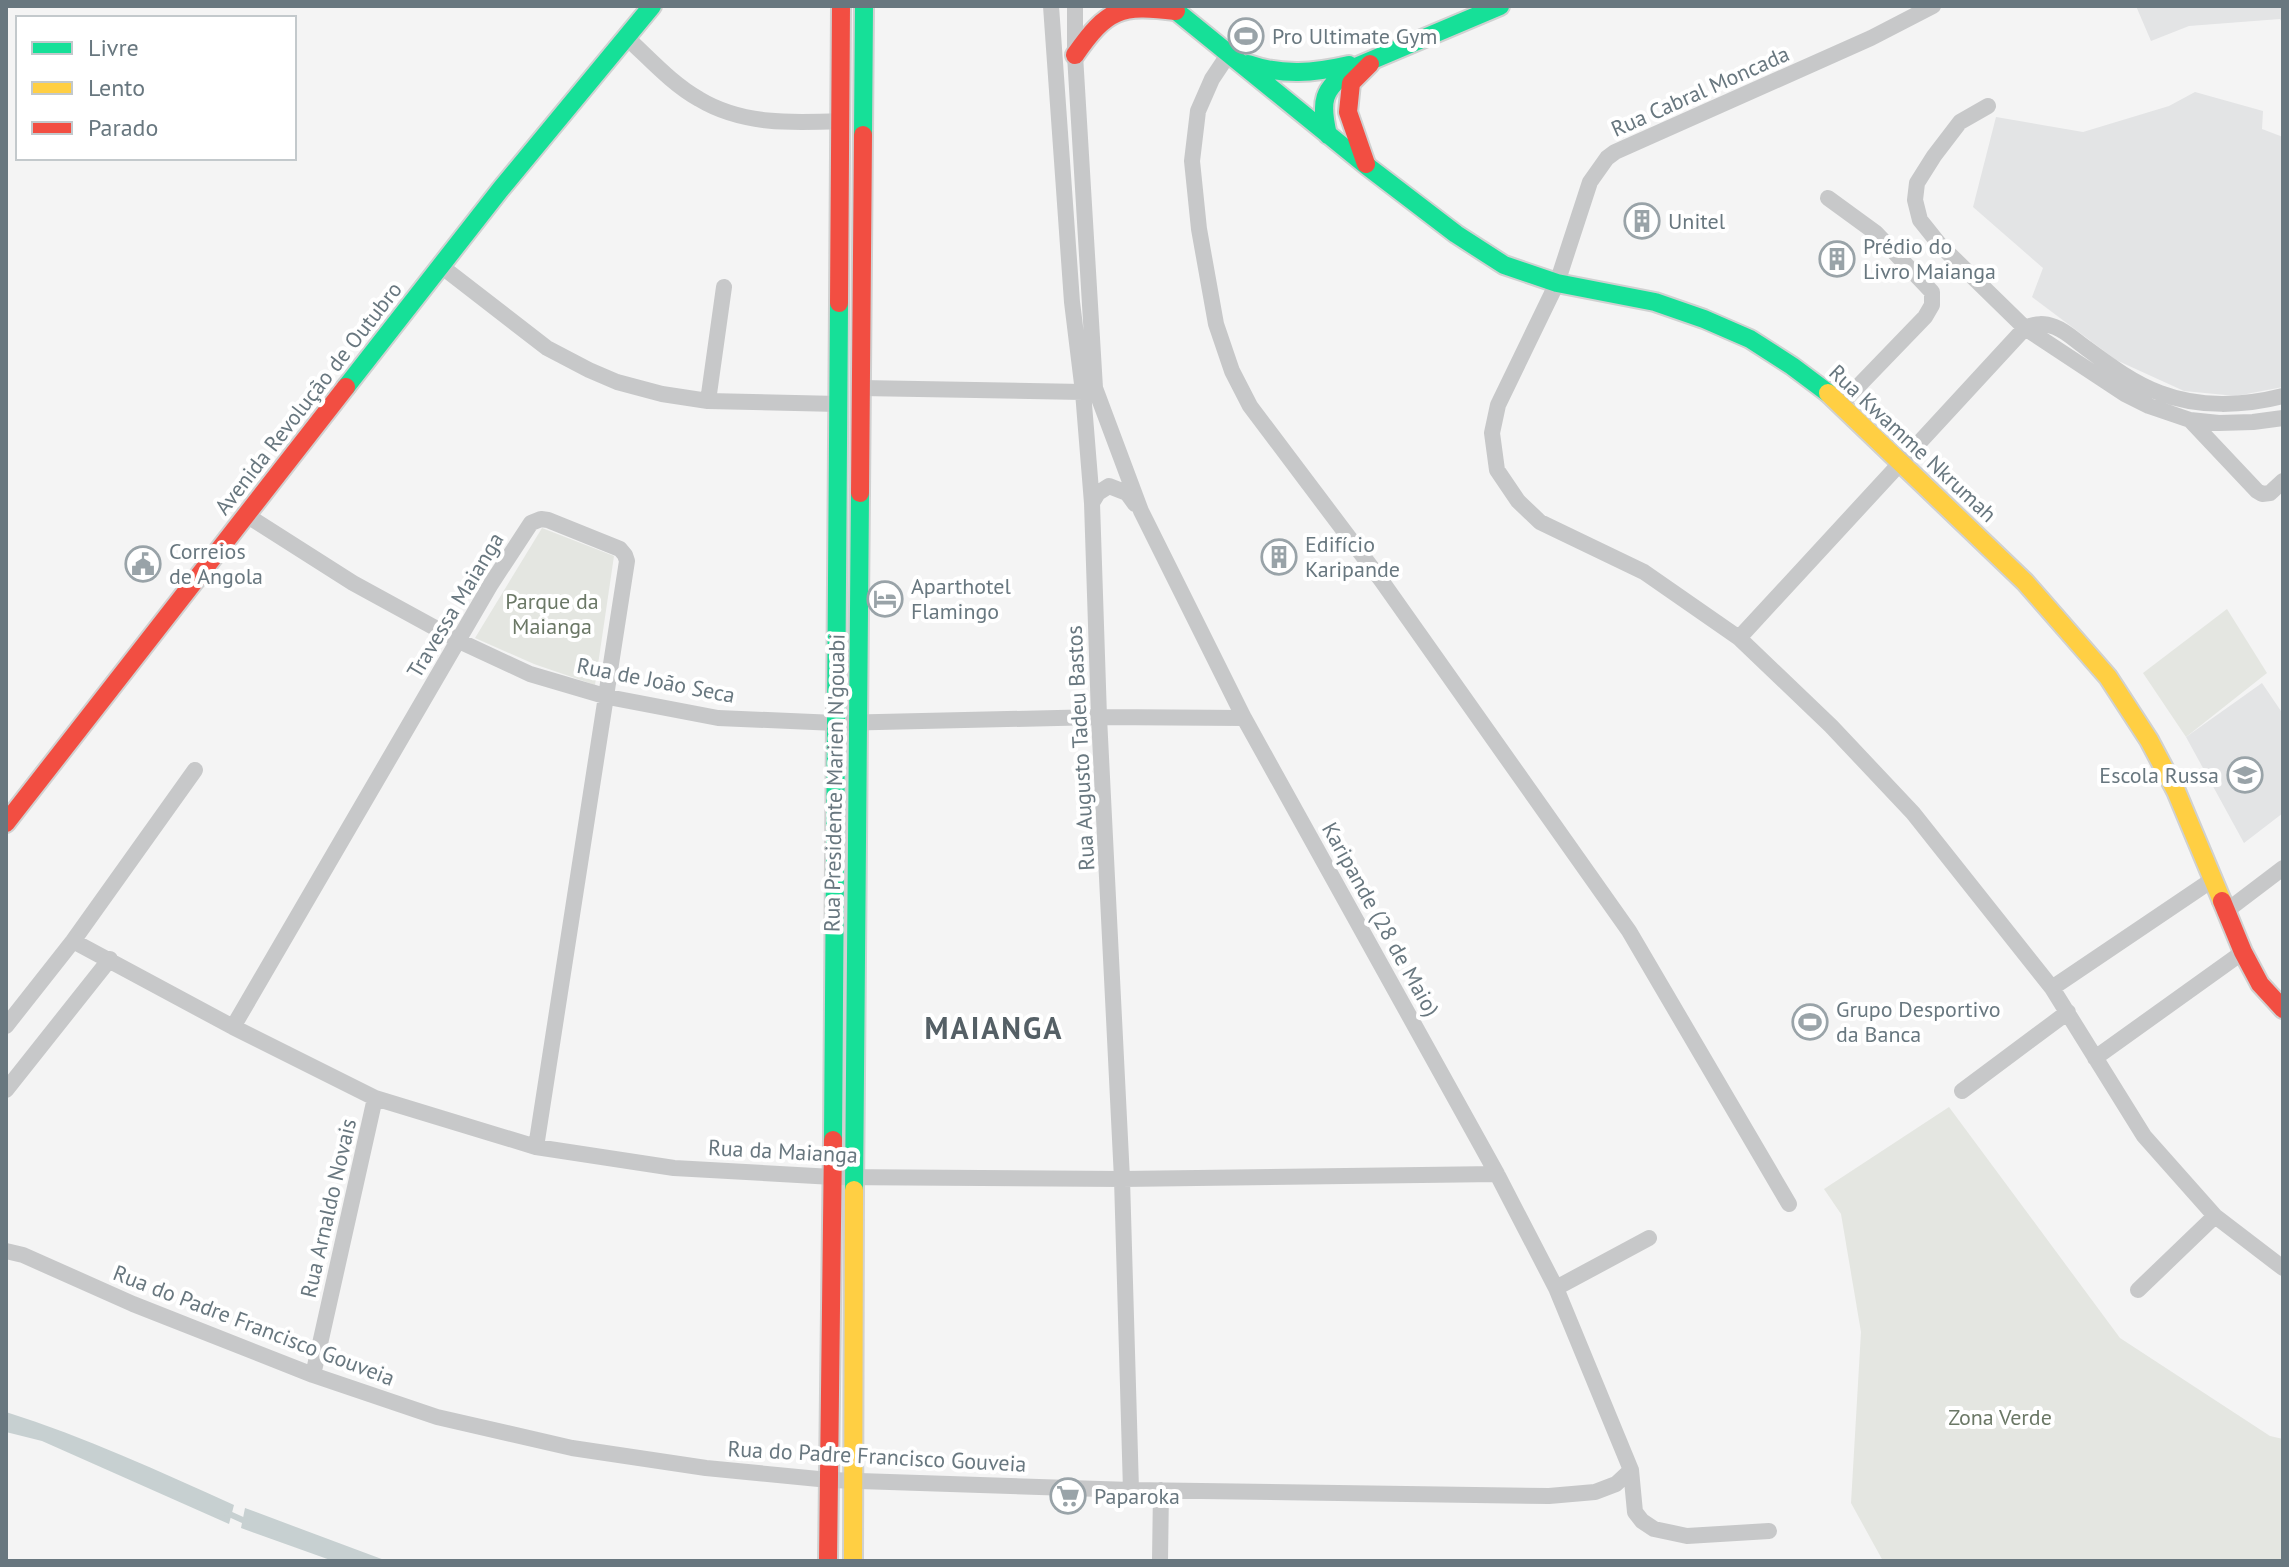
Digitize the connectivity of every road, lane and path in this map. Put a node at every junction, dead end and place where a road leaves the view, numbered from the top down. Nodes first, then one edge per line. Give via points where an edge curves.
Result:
1 (652, 6) edge
2 (841, 6) edge
3 (864, 6) edge
4 (1051, 6) edge
5 (1075, 6) edge
6 (1500, 6) edge
7 (1933, 6) edge
8 (1173, 8) edge
9 (627, 38) junction
10 (1075, 55) junction
11 (1228, 55) junction
12 (1375, 60) junction
13 (1988, 106) dead end
14 (840, 121) junction
15 (1328, 135) junction
16 (1367, 166) junction
17 (1828, 198) dead end
18 (441, 266) junction
19 (1557, 283) junction
20 (724, 287) dead end
21 (2025, 328) junction
22 (861, 388) junction
23 (1089, 390) junction
24 (2283, 396) edge
25 (708, 401) junction
26 (2218, 403) junction
27 (839, 404) junction
28 (1841, 404) junction
29 (2283, 418) edge
30 (2190, 420) junction
31 (2219, 423) junction
32 (1900, 461) junction
33 (2283, 481) edge
34 (1092, 503) junction
35 (1141, 511) junction
36 (246, 515) junction
37 (1739, 638) junction
38 (459, 641) junction
39 (608, 697) junction
40 (1099, 717) junction
41 (1244, 718) junction
42 (836, 723) junction
43 (859, 723) junction
44 (195, 770) dead end
45 (6, 823) edge
46 (2283, 868) edge
47 (2212, 880) junction
48 (2225, 912) junction
49 (73, 941) junction
50 (2243, 952) junction
51 (110, 959) junction
52 (2052, 988) junction
53 (2283, 1009) edge
54 (2068, 1012) junction
55 (6, 1026) edge
56 (233, 1027) junction
57 (2095, 1058) junction
58 (6, 1090) edge
59 (1962, 1091) dead end
60 (375, 1098) junction
61 (536, 1147) junction
62 (1497, 1174) junction
63 (833, 1177) junction
64 (854, 1178) junction
65 (1122, 1179) junction
66 (1789, 1204) dead end
67 (2215, 1216) junction
68 (1649, 1238) dead end
69 (6, 1251) edge
70 (2283, 1268) edge
71 (1556, 1288) junction
72 (2138, 1290) dead end
73 (313, 1375) junction
74 (1631, 1470) junction
75 (829, 1480) junction
76 (852, 1480) junction
77 (1131, 1490) junction
78 (1161, 1490) junction
79 (1769, 1531) dead end
80 (828, 1561) edge
81 (853, 1561) edge
82 (1160, 1561) edge

1 - 9 street, Avenida Revolução de Outubro
2 - 14 street, Rua Presidente Marien N'gouabi
3 - 22 street, Rua Presidente Marien N'gouabi
4 - 23 street, Rua Augusto Tadeu Bastos via 1072,302
5 - 10 street, Rua Augusto Tadeu Bastos
6 - 12 street
7 - 19 street, Rua Cabral Moncada via 1607,158 1590,182
8 - 10 street via 1116,10 1092,29
8 - 11 street, Rua Kwamme Nkrumah
9 - 14 street via 673,80 721,110 787,123
9 - 18 street, Avenida Revolução de Outubro
10 - 23 street, Rua Augusto Tadeu Bastos
11 - 12 street via 1283,74
11 - 15 street, Rua Kwamme Nkrumah
11 - 66 street via 1198,111 1192,161 1216,324 1232,371 1250,406 1390,593 1629,931
12 - 15 street via 1331,82 1321,108
12 - 16 street via 1351,83 1348,112
13 - 21 street via 1960,122 1920,175 1915,200 1920,220 1940,245
14 - 27 street, Rua Presidente Marien N'gouabi
15 - 16 street, Rua Kwamme Nkrumah
16 - 19 street, Rua Kwamme Nkrumah via 1504,265
17 - 28 street via 1876,233 1932,292 1925,317
18 - 25 street via 547,348 589,370 662,394
18 - 36 street, Avenida Revolução de Outubro
19 - 28 street, Rua Kwamme Nkrumah via 1655,302 1704,319 1750,339
19 - 37 street, Rua Cabral Moncada via 1498,405 1492,433 1497,470 1540,522 1644,572
20 - 25 street
21 - 26 street via 2037,323 2058,328 2137,382 2190,401
21 - 30 street via 2125,394
21 - 32 street
22 - 23 street
22 - 43 street, Rua Presidente Marien N'gouabi
23 - 34 street, Rua Augusto Tadeu Bastos
23 - 35 street, Karipande (28 de Maio)
24 - 26 street
25 - 27 street
26 - 31 street
27 - 42 street, Rua Presidente Marien N'gouabi
28 - 32 street, Rua Kwamme Nkrumah
29 - 31 street
30 - 31 street
30 - 33 street via 2257,491 2270,493
32 - 37 street
32 - 47 street, Rua Kwamme Nkrumah via 2025,582 2108,677 2176,791
34 - 35 street via 1109,486 1127,493
34 - 40 street, Rua Augusto Tadeu Bastos
35 - 41 street, Karipande (28 de Maio)
36 - 38 street, Rua de João Seca via 353,583
36 - 45 street, Avenida Revolução de Outubro
37 - 52 street, Rua Cabral Moncada via 1913,813
38 - 39 street, Rua de João Seca via 530,674
38 - 39 street, Travessa Maianga via 526,529 548,520 625,555
38 - 56 street, Travessa Maianga
39 - 42 street, Rua de João Seca via 718,718
39 - 61 street, Travessa Maianga
40 - 41 street, Rua de João Seca
40 - 43 street, Rua de João Seca
40 - 65 street, Rua Augusto Tadeu Bastos
41 - 62 street, Karipande (28 de Maio)
42 - 43 street, Rua de João Seca
42 - 63 street, Rua Presidente Marien N'gouabi
43 - 64 street, Rua Presidente Marien N'gouabi
44 - 49 street
46 - 48 street
47 - 48 street, Rua Kwamme Nkrumah
47 - 52 street
48 - 50 street, Rua Kwamme Nkrumah
49 - 51 street
49 - 55 street
50 - 53 street, Rua Kwamme Nkrumah via 2260,984
50 - 57 street
51 - 56 street, Rua da Maianga
51 - 58 street
52 - 54 street, Rua Cabral Moncada
54 - 57 street, Rua Cabral Moncada
54 - 59 street
56 - 60 street, Rua da Maianga
57 - 67 street, Rua Cabral Moncada via 2144,1136
60 - 61 street, Rua da Maianga
60 - 73 street, Rua Arnaldo Novais
61 - 63 street, Rua da Maianga via 674,1168
62 - 65 street, Rua da Maianga
62 - 71 street, Karipande (28 de Maio)
63 - 64 street, Rua da Maianga
63 - 75 street, Rua Presidente Marien N'gouabi
64 - 65 street, Rua da Maianga
64 - 76 street, Rua Presidente Marien N'gouabi
65 - 77 street, Rua Augusto Tadeu Bastos
67 - 70 street, Rua Cabral Moncada
67 - 72 street
68 - 71 street
69 - 73 street, Rua do Padre Francisco Gouveia
71 - 74 street, Karipande (28 de Maio)
73 - 75 street, Rua do Padre Francisco Gouveia via 437,1417 572,1448
74 - 78 street, Rua do Padre Francisco Gouveia via 1616,1484 1595,1492 1549,1496
74 - 79 street, Karipande (28 de Maio) via 1635,1512 1654,1529 1687,1536
75 - 76 street, Rua do Padre Francisco Gouveia
75 - 80 street, Rua Presidente Marien N'gouabi
76 - 77 street, Rua do Padre Francisco Gouveia
76 - 81 street, Rua Presidente Marien N'gouabi
77 - 78 street, Rua do Padre Francisco Gouveia
78 - 82 street

